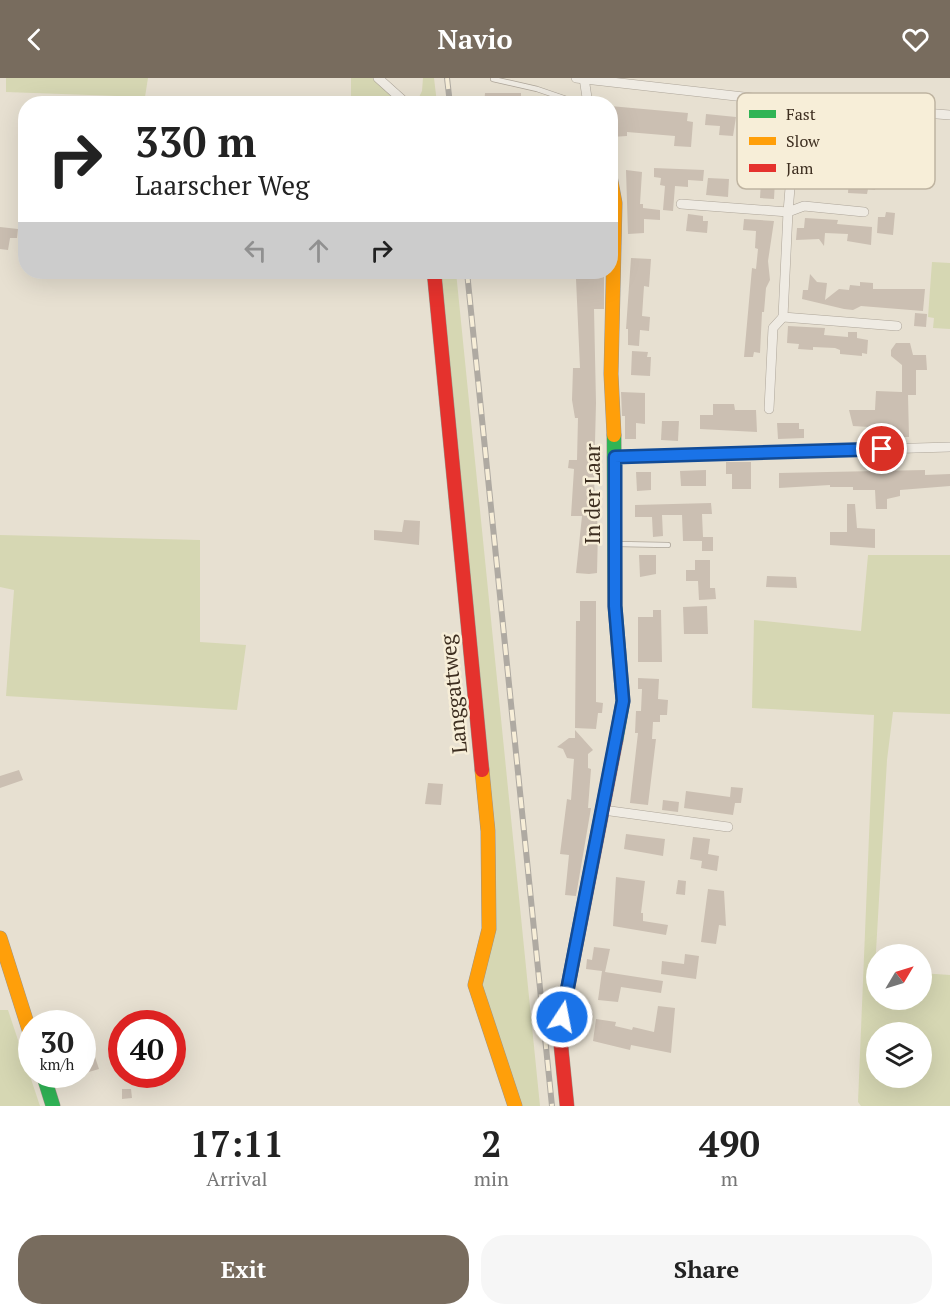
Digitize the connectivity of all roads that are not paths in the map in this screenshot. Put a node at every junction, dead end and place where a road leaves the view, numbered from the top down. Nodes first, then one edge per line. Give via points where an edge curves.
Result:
1 (378, 78) edge
2 (493, 79) edge
3 (582, 79) edge
4 (398, 96) edge
5 (558, 96) edge
6 (586, 96) edge
7 (737, 96) edge
8 (935, 114) edge
9 (950, 115) edge
10 (790, 189) edge
11 (681, 204) dead end
12 (788, 212) junction
13 (864, 212) dead end
14 (435, 279) edge
15 (613, 279) edge
16 (783, 317) junction
17 (897, 326) dead end
18 (769, 409) dead end
19 (950, 447) edge
20 (615, 457) junction
21 (615, 544) junction
22 (668, 545) dead end
23 (603, 810) junction
24 (728, 827) dead end
25 (0, 938) edge
26 (23, 1010) edge
27 (47, 1088) edge
28 (53, 1106) edge
29 (514, 1106) edge
30 (567, 1106) edge

1 - 4 street
2 - 5 lane
3 - 6 street
3 - 7 street
8 - 9 street
10 - 12 street
11 - 12 street
12 - 13 street via 804,206
12 - 16 street
14 - 29 street, Langgattweg via 489,831 489,929 475,985
15 - 20 street, In der Laar via 610,374
16 - 17 street
16 - 18 street via 773,328
19 - 20 street
20 - 21 street, In der Laar
21 - 22 lane
21 - 23 street, In der Laar via 615,606 623,701
23 - 24 street
23 - 30 street, In der Laar via 562,1017
25 - 26 street
27 - 28 street

